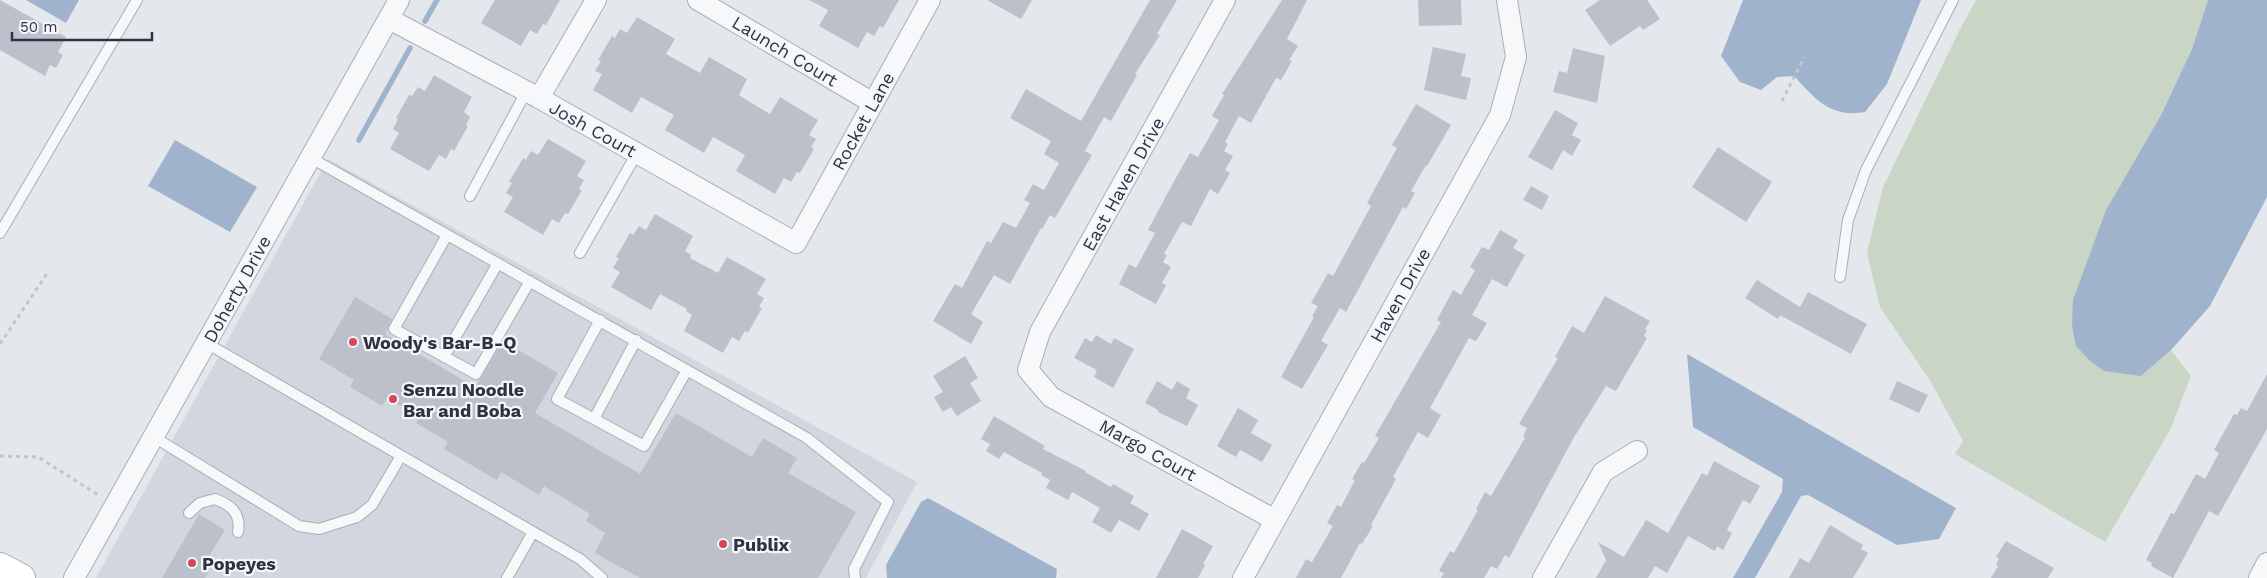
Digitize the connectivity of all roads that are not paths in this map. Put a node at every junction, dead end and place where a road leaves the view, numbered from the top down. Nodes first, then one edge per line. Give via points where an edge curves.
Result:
1 (137, 0) edge
2 (399, 0) edge
3 (596, 0) edge
4 (698, 0) edge
5 (930, 0) edge
6 (1225, 0) edge
7 (1507, 0) edge
8 (1953, 0) edge
9 (389, 19) junction
10 (532, 95) junction
11 (873, 103) junction
12 (637, 154) junction
13 (311, 158) junction
14 (470, 196) dead end
15 (0, 233) edge
16 (447, 235) junction
17 (796, 242) joint
18 (580, 253) dead end
19 (498, 263) junction
20 (1840, 277) dead end
21 (530, 281) junction
22 (600, 320) junction
23 (636, 340) junction
24 (206, 343) junction
25 (444, 357) junction
26 (688, 370) junction
27 (1028, 370) joint
28 (594, 419) junction
29 (154, 437) junction
30 (1637, 451) dead end
31 (401, 456) junction
32 (189, 513) dead end
33 (1275, 520) junction
34 (238, 532) dead end
35 (533, 532) junction
36 (2267, 563) edge
37 (0, 567) edge
38 (21, 578) edge
39 (74, 578) edge
40 (507, 578) edge
41 (602, 578) edge
42 (855, 578) edge
43 (1243, 578) edge
44 (1543, 578) edge
45 (2259, 578) edge

1 - 15 lane
2 - 9 street, Doherty Drive
3 - 10 street
4 - 11 street, Launch Court
5 - 11 street, Rocket Lane
6 - 27 street, East Haven Drive via 1040,332
7 - 33 street, Haven Drive via 1516,57 1500,115
8 - 20 lane via 1866,170 1848,220
9 - 10 street, Josh Court
9 - 13 street, Doherty Drive
10 - 12 street, Josh Court
10 - 14 lane
11 - 17 street, Rocket Lane
12 - 17 street, Josh Court
12 - 18 lane
13 - 16 lane
13 - 24 street, Doherty Drive
16 - 19 lane
16 - 25 lane via 394,329
19 - 21 lane
19 - 25 lane
21 - 22 lane
21 - 25 lane via 476,374
22 - 23 lane
22 - 28 lane via 557,399
23 - 26 lane
23 - 28 lane
24 - 29 street, Doherty Drive
24 - 31 lane
26 - 28 lane via 644,446
26 - 42 lane via 807,438 888,502 854,569
27 - 33 street, Margo Court via 1051,397
29 - 31 lane via 299,526 319,529 357,517 372,505
29 - 39 street, Doherty Drive
30 - 44 street via 1603,472
31 - 35 lane
32 - 34 lane via 200,503 215,499 233,509 238,516
33 - 43 street, Haven Drive
35 - 40 lane
35 - 41 lane via 580,560
36 - 45 street
37 - 38 main road

